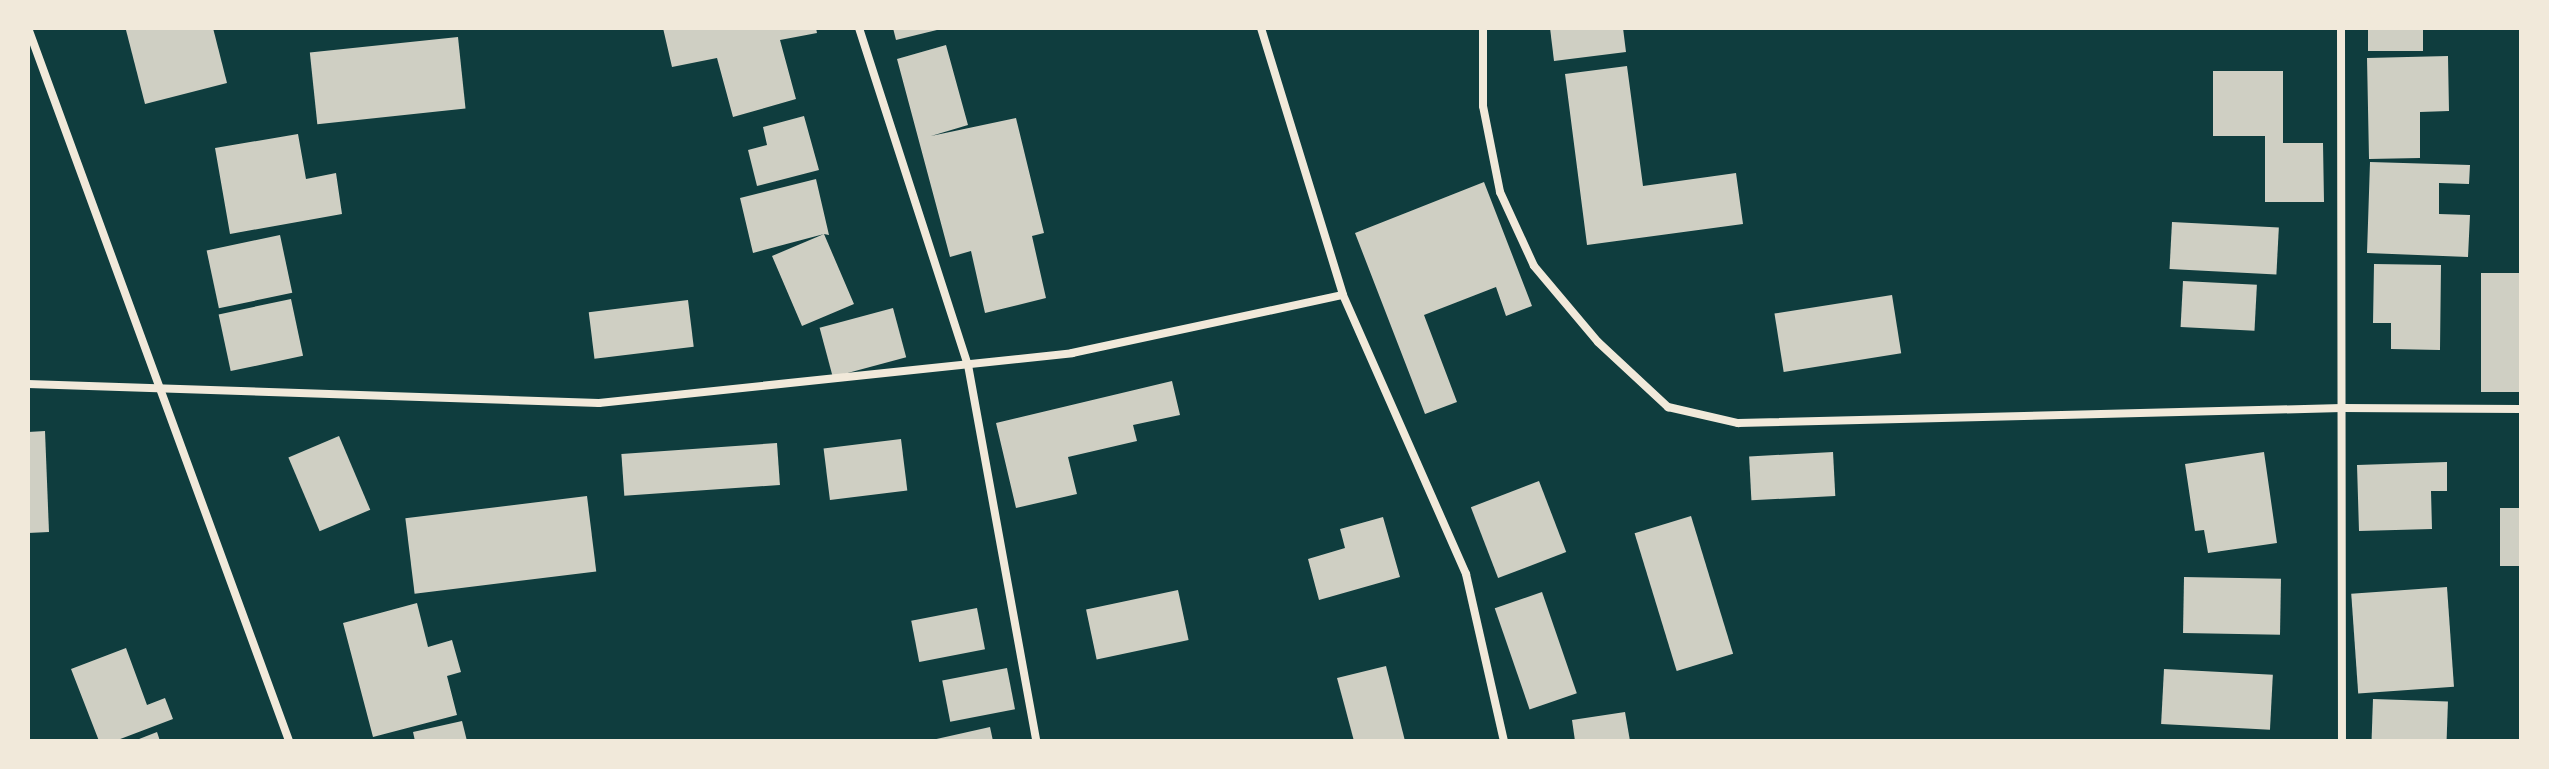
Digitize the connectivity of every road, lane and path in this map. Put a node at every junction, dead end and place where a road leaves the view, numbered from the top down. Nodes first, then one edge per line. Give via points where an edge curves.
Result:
1 (28, 28) edge
2 (859, 28) edge
3 (1261, 28) edge
4 (1483, 28) edge
5 (2341, 28) edge
6 (1343, 295) junction
7 (968, 365) junction
8 (28, 384) edge
9 (164, 386) junction
10 (2342, 408) junction
11 (2521, 409) edge
12 (289, 741) edge
13 (1036, 741) edge
14 (1504, 741) edge
15 (2342, 741) edge

1 - 9 street
2 - 7 street
3 - 6 street
4 - 10 street via 1483,106 1500,192 1534,266 1598,342 1668,407 1738,423
5 - 10 street
6 - 7 street via 1072,353
6 - 14 street via 1466,574
7 - 9 street via 599,403
7 - 13 street
8 - 9 street
9 - 12 street
10 - 11 street
10 - 15 street

